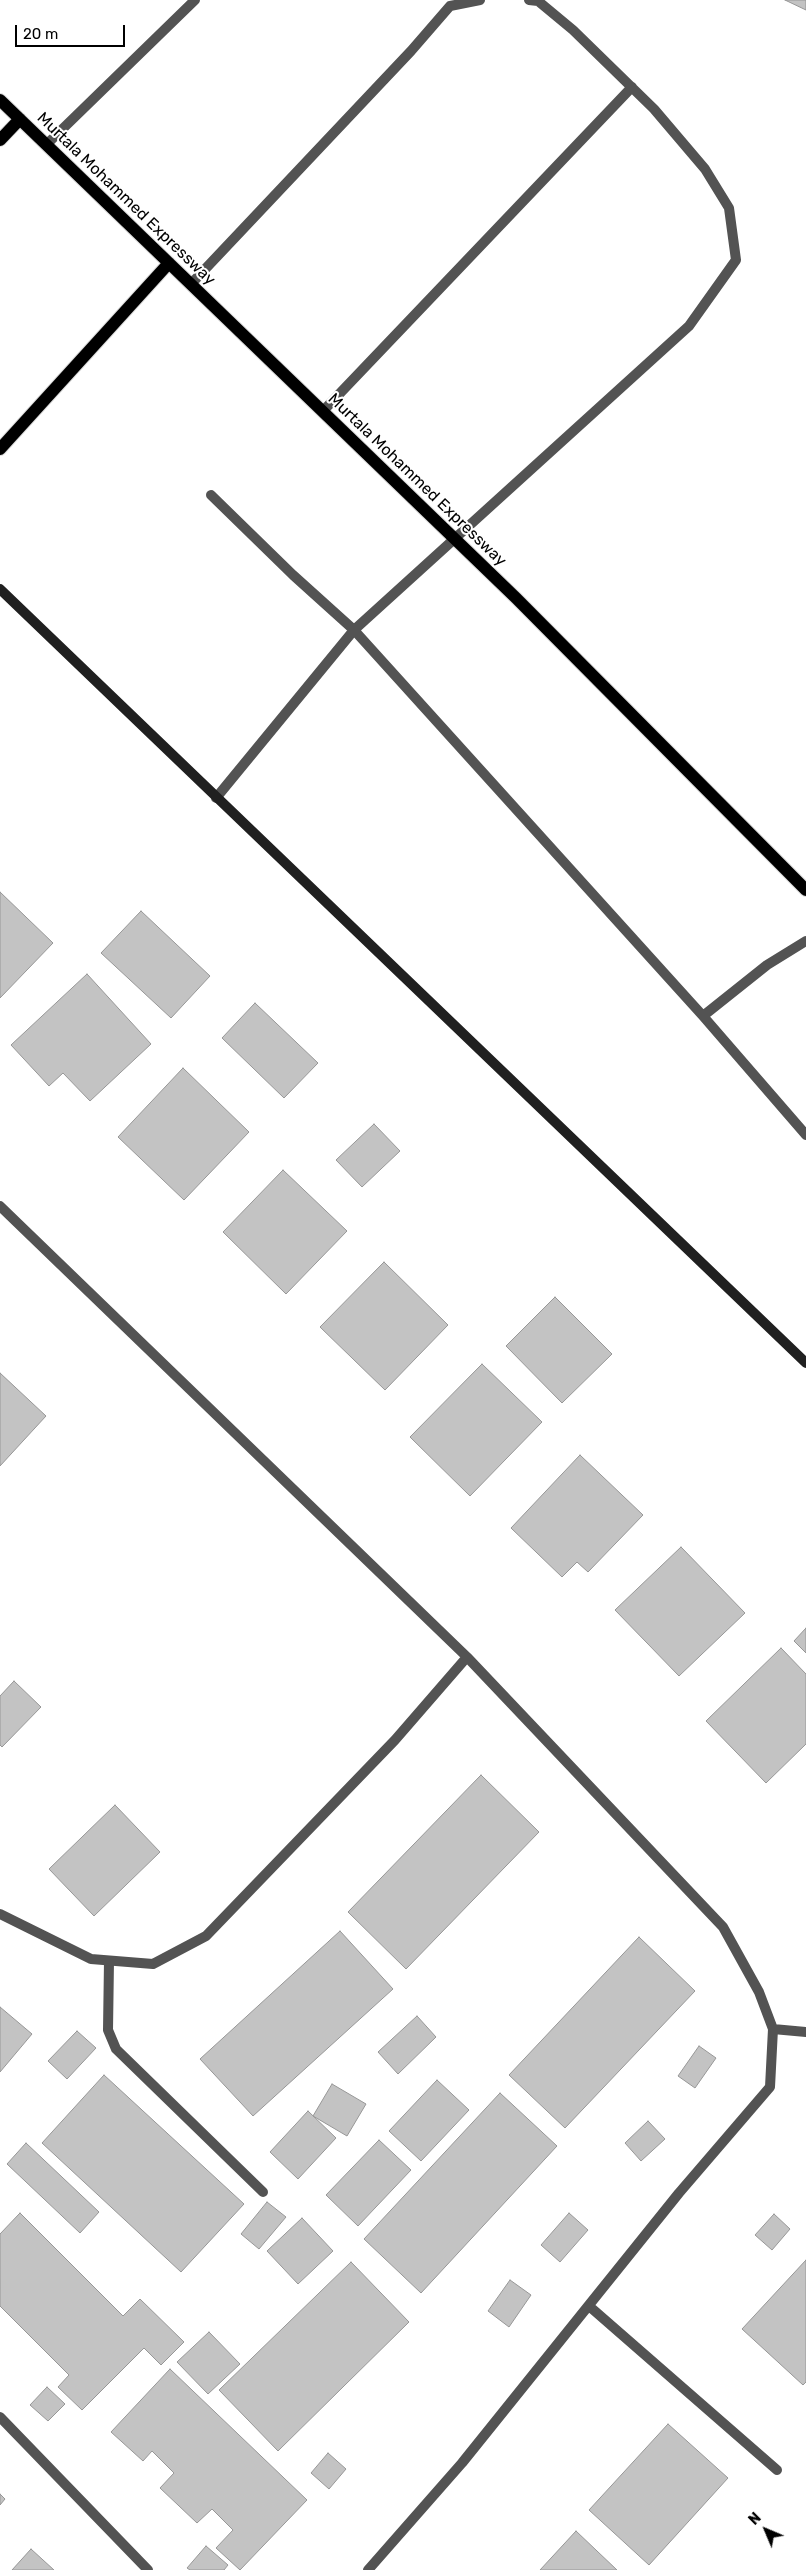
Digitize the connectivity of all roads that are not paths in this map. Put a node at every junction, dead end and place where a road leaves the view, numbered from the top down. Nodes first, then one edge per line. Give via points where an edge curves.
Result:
1 (195, 0) edge
2 (480, 0) edge
3 (529, 0) edge
4 (632, 87) junction
5 (0, 100) edge
6 (20, 119) junction
7 (0, 140) edge
8 (47, 144) junction
9 (169, 263) junction
10 (190, 284) junction
11 (323, 411) junction
12 (0, 449) edge
13 (211, 495) dead end
14 (456, 539) junction
15 (0, 589) edge
16 (354, 630) junction
17 (216, 798) junction
18 (806, 890) edge
19 (806, 940) edge
20 (703, 1016) junction
21 (806, 1135) edge
22 (0, 1206) edge
23 (806, 1363) edge
24 (467, 1658) junction
25 (0, 1914) edge
26 (109, 1961) junction
27 (773, 2029) junction
28 (806, 2032) edge
29 (263, 2192) dead end
30 (589, 2306) junction
31 (0, 2417) edge
32 (777, 2470) dead end
33 (148, 2570) edge
34 (368, 2570) edge

1 - 8 street
2 - 10 street via 450,6
3 - 4 street via 538,1 573,30
4 - 11 street
4 - 14 street via 705,169 729,208 736,260 690,326
5 - 6 main road, Murtala Mohammed Expressway
6 - 7 main road
6 - 8 main road, Murtala Mohammed Expressway
8 - 9 main road, Murtala Mohammed Expressway
9 - 10 main road, Murtala Mohammed Expressway
9 - 12 main road
10 - 11 main road, Murtala Mohammed Expressway
11 - 14 main road, Murtala Mohammed Expressway
13 - 16 street via 292,575
14 - 16 street
14 - 18 main road, Murtala Mohammed Expressway
15 - 17 main road
16 - 17 street
16 - 20 street
17 - 23 main road via 450,1018
19 - 20 street via 767,965
20 - 21 street
22 - 24 street
24 - 26 street via 395,1740 206,1936 153,1964
24 - 27 street via 723,1927 759,1992
25 - 26 street via 91,1959
26 - 29 street via 108,2030 116,2048
27 - 28 street
27 - 30 street via 770,2087
30 - 32 street
30 - 34 street via 462,2463
31 - 33 street

